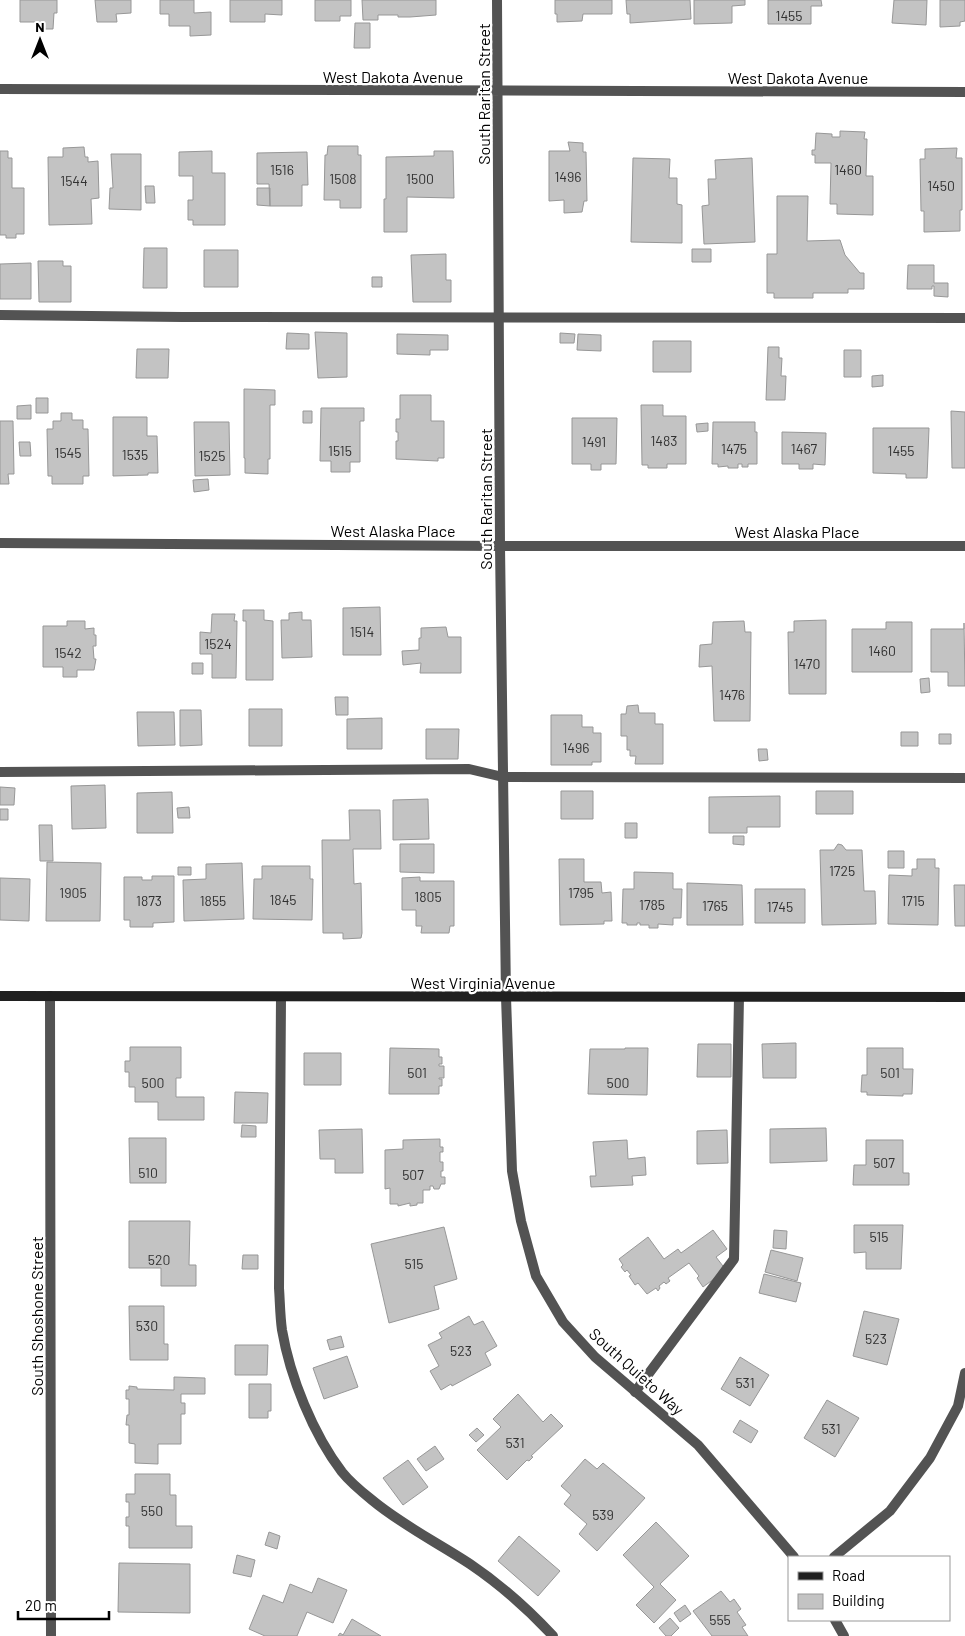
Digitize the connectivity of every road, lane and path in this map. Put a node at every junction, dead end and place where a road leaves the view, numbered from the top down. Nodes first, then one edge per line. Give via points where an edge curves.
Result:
1 (498, 0) edge
2 (0, 89) edge
3 (499, 91) junction
4 (965, 92) edge
5 (0, 315) edge
6 (500, 317) junction
7 (965, 318) edge
8 (0, 543) edge
9 (500, 546) junction
10 (965, 546) edge
11 (0, 772) edge
12 (503, 776) junction
13 (965, 778) edge
14 (0, 996) edge
15 (50, 996) junction
16 (281, 997) junction
17 (965, 997) edge
18 (506, 998) junction
19 (739, 998) junction
20 (965, 1373) edge
21 (635, 1392) junction
22 (793, 1556) edge
23 (835, 1556) edge
24 (836, 1621) edge
25 (51, 1636) edge
26 (553, 1636) edge
27 (844, 1636) edge

1 - 3 street, South Raritan Street
2 - 3 street, West Dakota Avenue
3 - 4 street, West Dakota Avenue
3 - 6 street, South Raritan Street
5 - 6 street
6 - 7 street
6 - 9 street, South Raritan Street
8 - 9 street, West Alaska Place
9 - 10 street, West Alaska Place
9 - 12 street, South Raritan Street
11 - 12 street via 469,769
12 - 13 street
12 - 18 street, South Raritan Street
14 - 15 street, West Virginia Avenue
15 - 16 street, West Virginia Avenue
15 - 25 street, South Shoshone Street
16 - 18 street, West Virginia Avenue
16 - 26 street via 278,1288 282,1330 289,1357 318,1435 343,1473 372,1500 511,1595
17 - 19 street, West Virginia Avenue
18 - 19 street, West Virginia Avenue
18 - 21 street, South Quieto Way via 512,1171 521,1222 536,1276 563,1322 595,1357
19 - 21 street via 734,1259
20 - 23 street via 958,1406 930,1458 890,1511
21 - 22 street, South Quieto Way via 698,1446
24 - 27 street

